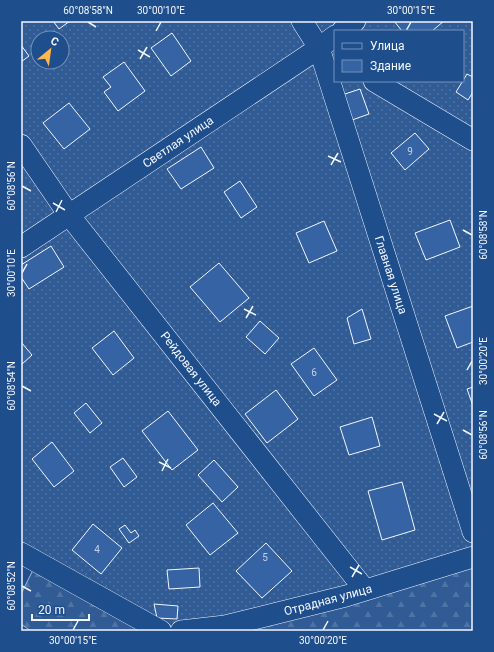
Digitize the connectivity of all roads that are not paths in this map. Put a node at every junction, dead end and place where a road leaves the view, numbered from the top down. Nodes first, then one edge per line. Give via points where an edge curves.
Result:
1 (302, 21) edge
2 (355, 21) edge
3 (343, 30) edge
4 (330, 47) edge
5 (334, 61) edge
6 (340, 82) edge
7 (376, 82) edge
8 (473, 140) edge
9 (21, 145) edge
10 (69, 215) junction
11 (21, 247) edge
12 (473, 532) edge
13 (21, 553) edge
14 (473, 557) edge
15 (365, 590) junction
16 (161, 631) edge
17 (181, 631) edge

1 - 4 street, Главная улица
2 - 3 street
4 - 5 street, Главная улица
4 - 10 street, Светлая улица
6 - 12 street, Главная улица
7 - 8 street
9 - 10 street, Рейдовая улица
10 - 11 street, Светлая улица
10 - 15 street, Рейдовая улица
13 - 16 street
14 - 15 street, Отрадная улица
15 - 17 street, Отрадная улица via 225,626

